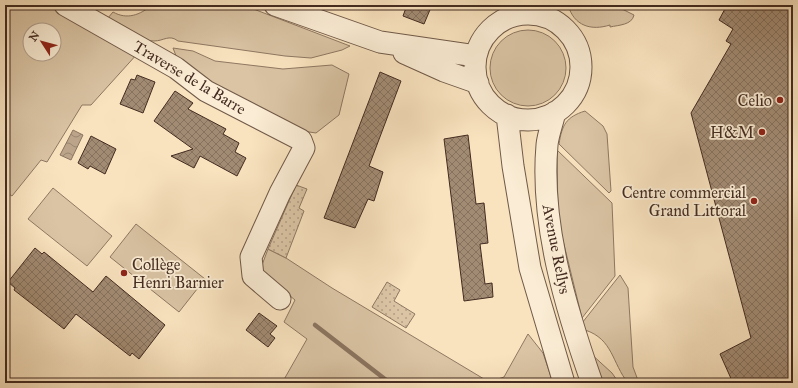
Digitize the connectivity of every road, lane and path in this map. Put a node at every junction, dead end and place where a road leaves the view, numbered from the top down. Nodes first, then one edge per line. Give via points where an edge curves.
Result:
1 (65, 5) edge
2 (275, 5) edge
3 (504, 13) edge
4 (554, 13) edge
5 (380, 42) junction
6 (476, 56) junction
7 (478, 83) junction
8 (556, 112) junction
9 (507, 115) junction
10 (280, 299) dead end
11 (564, 383) edge
12 (592, 383) edge

1 - 10 street, Traverse de la Barre via 176,68 206,91 301,140 304,148 251,257 253,276
2 - 5 street
3 - 4 street via 514,16 542,16
3 - 6 street via 481,42
4 - 8 street via 576,44 581,65 575,92
5 - 6 street
5 - 7 street via 444,71
6 - 7 street via 475,70
7 - 9 street via 489,102
8 - 9 street via 532,120
8 - 12 street, Avenue Rellys via 547,143 546,193 557,265 573,329
9 - 11 street, Avenue Rellys via 530,268

